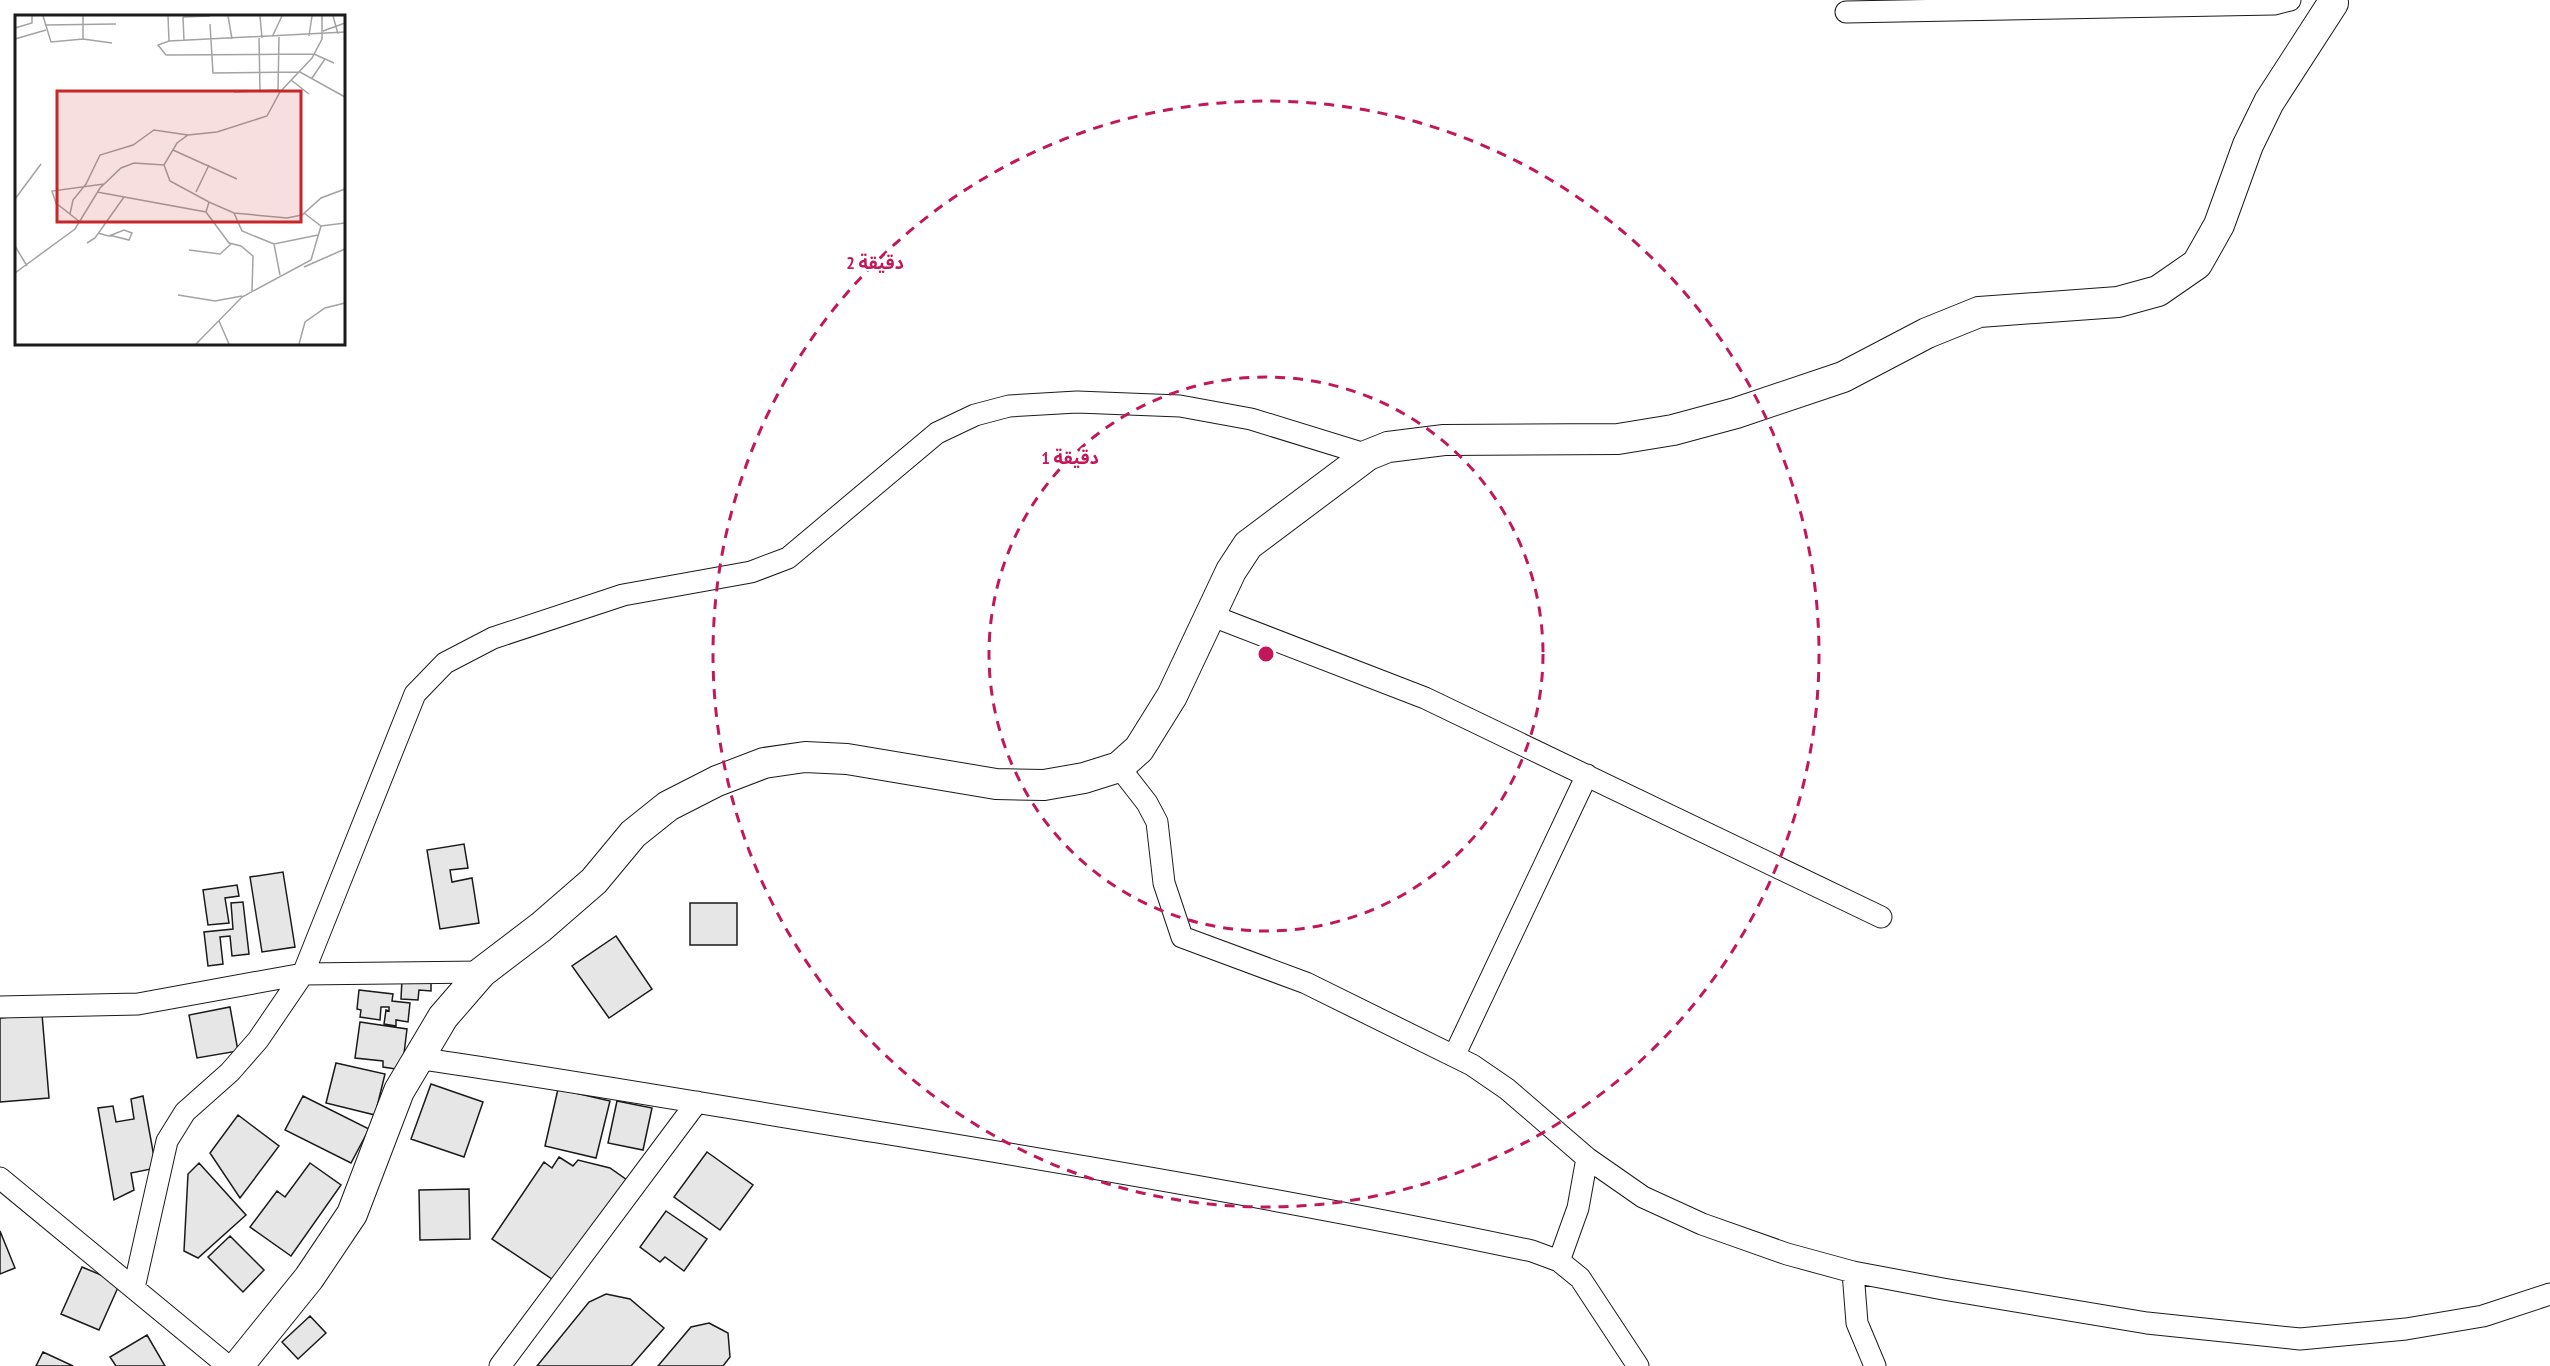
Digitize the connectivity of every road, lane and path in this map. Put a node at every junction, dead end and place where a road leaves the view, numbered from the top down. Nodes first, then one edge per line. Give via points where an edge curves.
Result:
1 (2290, 0) edge
2 (2334, 2) edge
3 (2121, 4) edge
4 (1846, 12) dead end
5 (1368, 455) junction
6 (1210, 615) junction
7 (1119, 767) junction
8 (1587, 775) junction
9 (1881, 917) dead end
10 (482, 972) junction
11 (303, 974) junction
12 (0, 1007) edge
13 (1454, 1056) junction
14 (416, 1058) junction
15 (697, 1102) junction
16 (1587, 1158) junction
17 (0, 1178) edge
18 (1559, 1261) junction
19 (1853, 1272) junction
20 (134, 1288) junction
21 (2550, 1294) edge
22 (228, 1366) edge
23 (238, 1366) edge
24 (500, 1366) edge
25 (1638, 1366) edge
26 (1875, 1366) edge

1 - 3 street via 2274,4
2 - 5 street via 2269,102 2248,145 2220,225 2197,264 2158,291 2118,302 1979,312 1927,333 1843,377 1672,430 1618,439 1444,440 1388,447
3 - 4 street
5 - 6 street via 1248,545
5 - 11 street via 1251,419 1180,406 1077,402 1009,406 975,415 937,433 788,558 751,572 623,595 493,638 445,663 415,694
6 - 7 street via 1172,696 1139,749
6 - 8 street via 1425,698
7 - 10 street via 1044,785 996,784 847,759 805,756 765,763 668,806 633,834 594,881
7 - 13 street via 1157,822 1164,883 1182,937 1306,983
8 - 9 street
8 - 13 street
10 - 11 street
10 - 14 street via 443,1017
11 - 12 street via 138,1004
11 - 20 street via 258,1040 230,1072 185,1112 167,1141
13 - 16 street via 1507,1089
14 - 15 street
14 - 23 street via 399,1090 352,1214 309,1278
15 - 18 street via 1307,1206 1532,1251
15 - 24 street
16 - 18 street via 1578,1208
16 - 19 street via 1644,1197 1702,1224
17 - 20 street
18 - 25 street via 1580,1278
19 - 21 street via 2147,1323 2300,1339 2406,1329 2483,1316
19 - 26 street via 1857,1323
20 - 22 street

